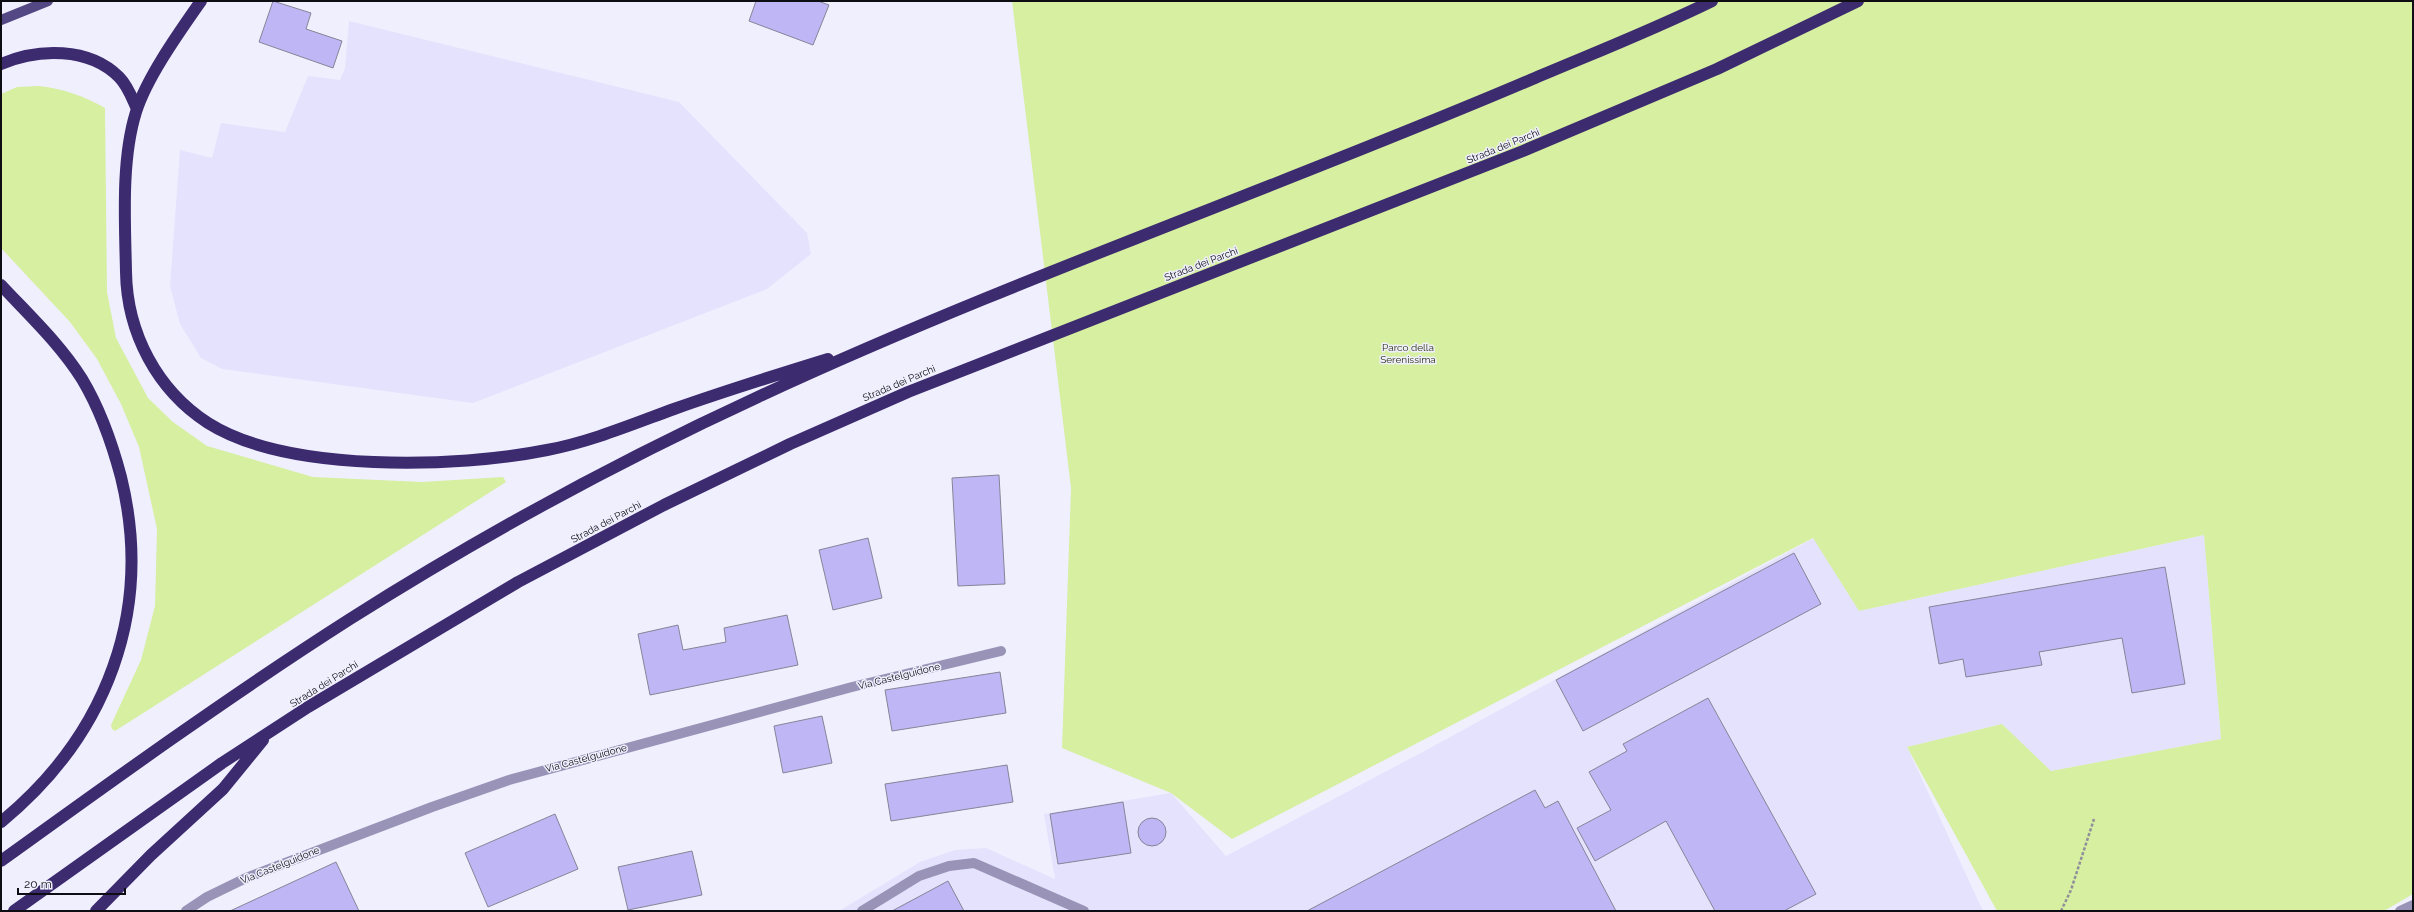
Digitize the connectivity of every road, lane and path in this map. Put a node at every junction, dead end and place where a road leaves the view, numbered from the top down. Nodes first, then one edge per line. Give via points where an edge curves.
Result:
1 (48, 1) edge
2 (201, 1) edge
3 (1712, 1) edge
4 (1858, 1) edge
5 (1, 20) edge
6 (1, 64) edge
7 (137, 109) junction
8 (1, 285) edge
9 (879, 343) junction
10 (1001, 651) dead end
11 (269, 733) junction
12 (2094, 819) dead end
13 (1, 822) edge
14 (1, 861) edge
15 (2413, 905) edge
16 (14, 911) edge
17 (96, 911) edge
18 (186, 911) edge
19 (862, 911) edge
20 (1084, 911) edge
21 (2062, 911) edge
22 (2400, 911) edge

1 - 5 main road
2 - 7 highway via 157,70
3 - 9 highway via 1458,111
4 - 11 highway, Strada dei Parchi via 1717,69 1523,151 954,373 819,431 664,505 518,582 354,679
6 - 7 highway via 49,52 87,59 106,67 119,78 129,91
7 - 9 highway via 127,158 126,266 127,292 137,334 157,374 180,400 208,423 255,443 307,454 397,463 485,460 529,454 567,446 719,393
8 - 13 highway via 68,360 91,396 103,421 129,517 132,566 129,607 121,640 111,674 90,718 52,775
9 - 14 highway via 751,400 636,456 441,564 352,617 226,701
10 - 18 street, Via Castelguidone via 852,687 508,780 252,876 226,887
11 - 16 highway, Strada dei Parchi via 222,763
11 - 17 highway via 223,789 151,855
12 - 21 path
15 - 22 street
19 - 20 street via 919,876 948,866 974,864

